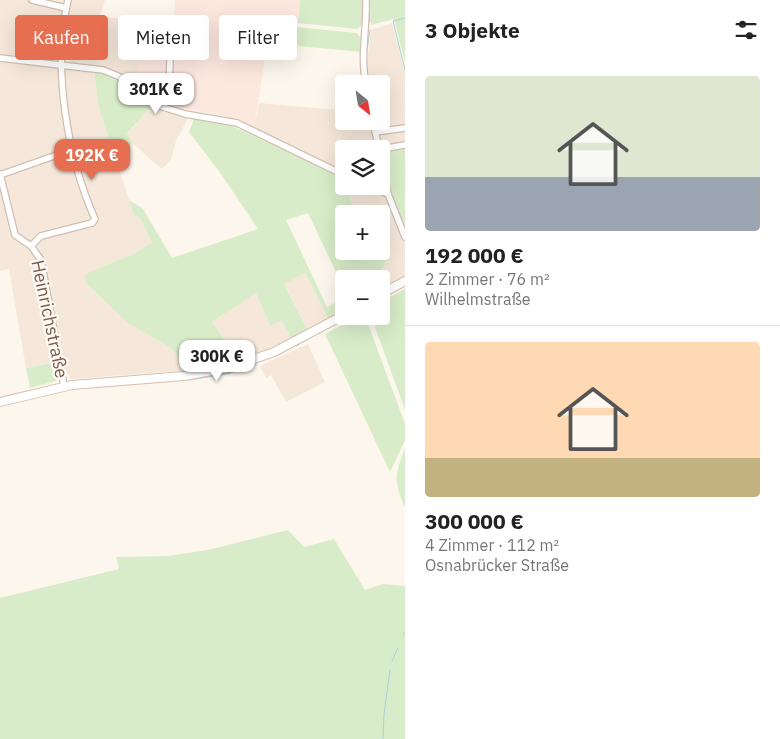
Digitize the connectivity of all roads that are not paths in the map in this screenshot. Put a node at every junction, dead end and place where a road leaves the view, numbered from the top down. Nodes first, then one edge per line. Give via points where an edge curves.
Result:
1 (32, 0) edge
2 (68, 0) edge
3 (366, 0) edge
4 (66, 8) junction
5 (0, 58) edge
6 (170, 60) edge
7 (61, 65) junction
8 (364, 75) edge
9 (163, 107) junction
10 (405, 128) edge
11 (375, 132) joint
12 (377, 140) edge
13 (405, 145) edge
14 (390, 147) edge
15 (74, 149) junction
16 (335, 171) edge
17 (0, 174) edge
18 (388, 195) edge
19 (405, 237) edge
20 (31, 246) junction
21 (405, 281) edge
22 (390, 289) edge
23 (335, 320) edge
24 (64, 386) junction
25 (0, 402) edge

1 - 4 street
2 - 4 street
3 - 8 street
4 - 7 street
5 - 7 street
6 - 9 street via 169,92
7 - 9 street via 109,72
7 - 15 street
9 - 16 street via 237,123
10 - 11 street
11 - 12 street
13 - 14 street
15 - 17 street
15 - 20 street via 84,193 95,219 92,223 41,236
17 - 20 street, Heinrichstraße via 15,236
18 - 19 street
20 - 24 street, Heinrichstraße via 41,260
21 - 22 main road
23 - 24 main road via 274,352 228,368 184,376
24 - 25 main road

